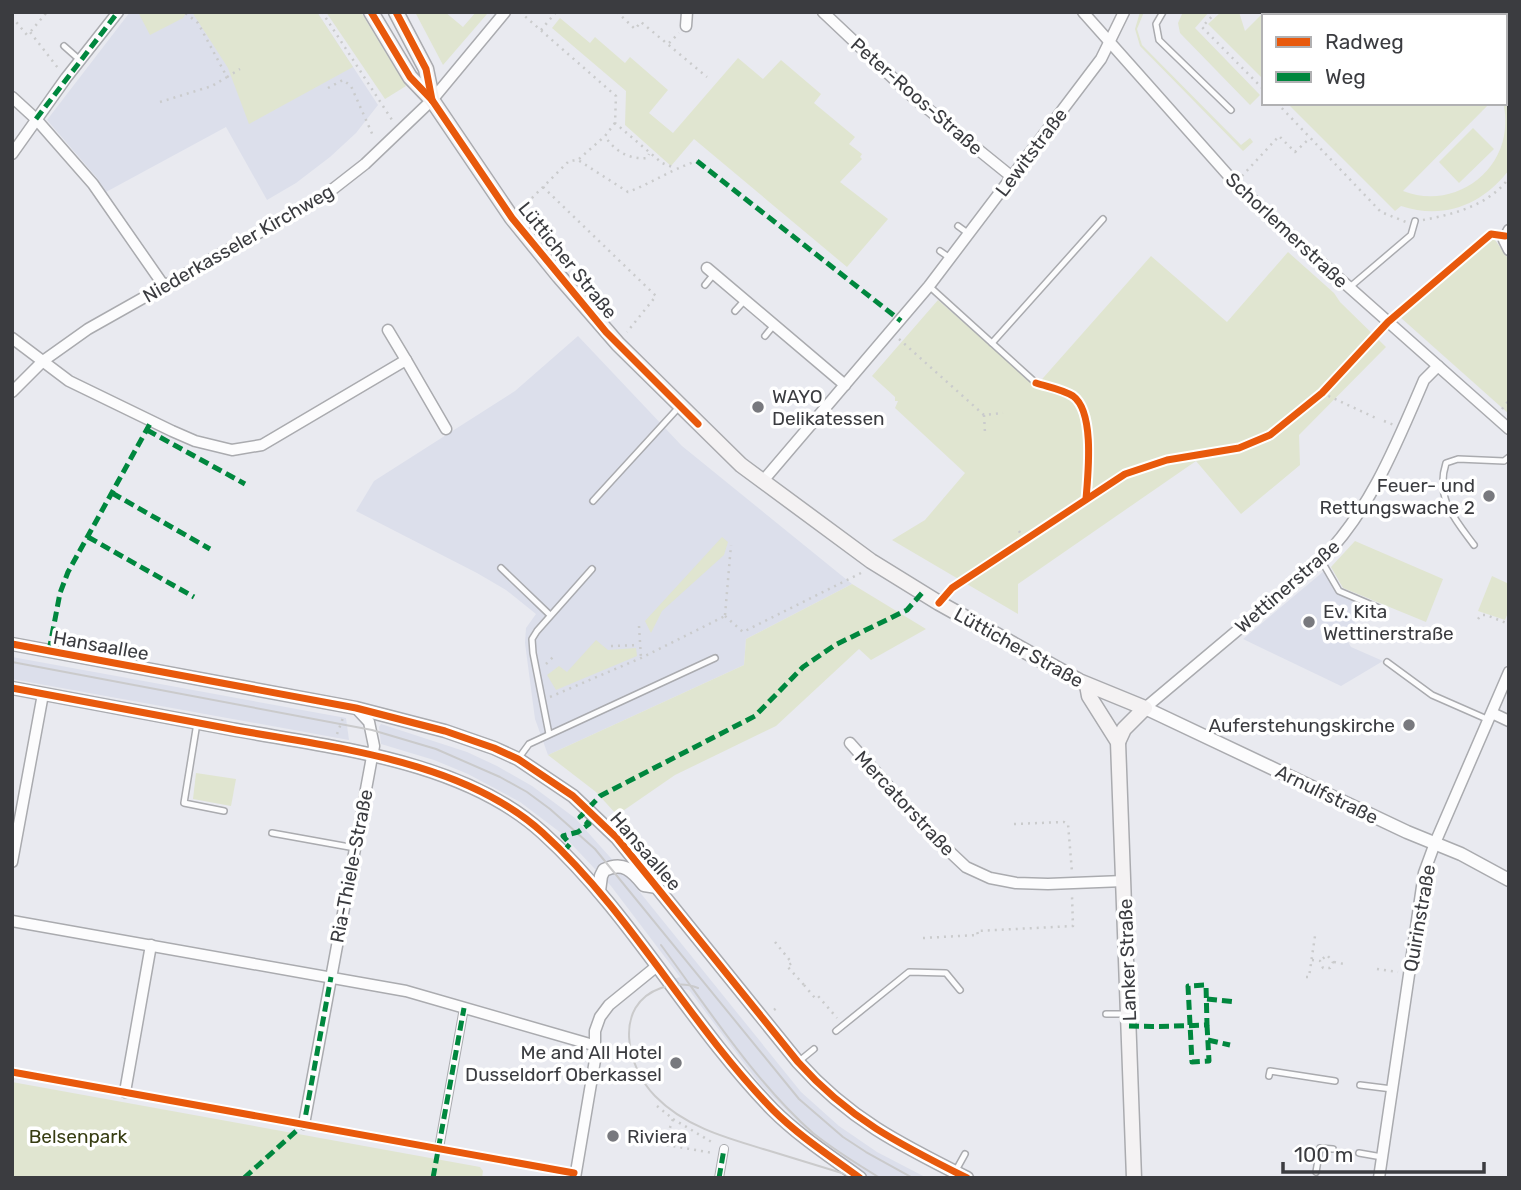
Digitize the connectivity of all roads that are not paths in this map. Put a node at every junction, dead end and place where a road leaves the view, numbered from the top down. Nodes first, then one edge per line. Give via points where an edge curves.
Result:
1 (118, 12) edge
2 (371, 12) edge
3 (396, 12) edge
4 (687, 12) edge
5 (823, 12) edge
6 (1083, 12) edge
7 (1124, 12) edge
8 (1163, 12) edge
9 (502, 13) edge
10 (686, 26) dead end
11 (1110, 41) junction
12 (64, 46) dead end
13 (81, 61) junction
14 (12, 97) edge
15 (432, 100) junction
16 (1231, 110) dead end
17 (36, 119) junction
18 (12, 154) edge
19 (1012, 177) junction
20 (1103, 219) dead end
21 (1415, 221) road end
22 (958, 226) dead end
23 (1507, 233) edge
24 (969, 234) junction
25 (1509, 250) edge
26 (940, 251) dead end
27 (950, 258) junction
28 (711, 271) joint
29 (705, 285) dead end
30 (163, 286) junction
31 (929, 286) junction
32 (1349, 288) junction
33 (744, 300) junction
34 (735, 311) dead end
35 (774, 325) junction
36 (388, 330) dead end
37 (765, 336) dead end
38 (12, 338) edge
39 (992, 343) junction
40 (406, 359) junction
41 (43, 361) junction
42 (1438, 366) junction
43 (1036, 383) dead end
44 (845, 385) junction
45 (12, 392) edge
46 (680, 406) junction
47 (446, 429) dead end
48 (1509, 429) edge
49 (1509, 457) edge
50 (762, 482) junction
51 (593, 501) dead end
52 (1474, 545) dead end
53 (1321, 560) junction
54 (501, 568) dead end
55 (592, 569) dead end
56 (1379, 608) dead end
57 (550, 615) junction
58 (12, 644) edge
59 (715, 658) dead end
60 (1387, 662) dead end
61 (1509, 672) edge
62 (1087, 685) junction
63 (12, 688) edge
64 (43, 694) junction
65 (356, 708) junction
66 (1146, 708) junction
67 (1490, 717) junction
68 (1509, 721) edge
69 (197, 723) junction
70 (549, 734) junction
71 (850, 743) dead end
72 (1118, 743) junction
73 (373, 756) junction
74 (518, 759) junction
75 (224, 811) dead end
76 (272, 832) dead end
77 (1435, 843) junction
78 (356, 848) junction
79 (12, 862) edge
80 (1509, 880) edge
81 (1124, 881) junction
82 (657, 887) junction
83 (599, 891) junction
84 (12, 921) edge
85 (151, 945) junction
86 (657, 965) junction
87 (331, 976) junction
88 (960, 989) dead end
89 (464, 1008) junction
90 (1129, 1013) junction
91 (1107, 1014) dead end
92 (836, 1031) dead end
93 (593, 1045) junction
94 (814, 1049) dead end
95 (798, 1062) junction
96 (1269, 1076) dead end
97 (1335, 1081) dead end
98 (1360, 1085) dead end
99 (1392, 1090) junction
100 (125, 1092) dead end
101 (304, 1124) dead end
102 (439, 1148) dead end
103 (1332, 1149) dead end
104 (724, 1152) road end
105 (1359, 1153) dead end
106 (965, 1154) dead end
107 (1382, 1157) junction
108 (1316, 1172) dead end
109 (961, 1175) edge
110 (575, 1178) edge
111 (719, 1178) edge
112 (860, 1178) edge
113 (1134, 1178) edge
114 (1379, 1178) edge

1 - 13 street
2 - 15 main road, Lütticher Straße via 410,77
3 - 15 main road, Lütticher Straße via 426,69
4 - 10 street
5 - 19 street, Peter-Roos-Straße via 913,97
6 - 11 street, Schorlemerstraße
7 - 11 street, Lewitstraße
8 - 16 lane via 1156,24 1158,40
9 - 15 street, Niederkasseler Kirchweg
11 - 19 street, Lewitstraße
11 - 32 street, Schorlemerstraße via 1236,183
12 - 13 lane
13 - 17 street
14 - 17 street
15 - 30 street, Niederkasseler Kirchweg via 324,196
15 - 46 main road, Lütticher Straße via 512,218 618,344
17 - 18 street
17 - 30 street via 93,184
19 - 24 street, Lewitstraße
20 - 39 lane
21 - 32 lane via 1411,235
22 - 24 lane
23 - 25 street
24 - 27 street, Lewitstraße
26 - 27 lane
27 - 31 street, Lewitstraße
28 - 29 lane
28 - 33 street
30 - 41 street, Niederkasseler Kirchweg
31 - 39 lane
31 - 44 street, Lewitstraße
32 - 42 street, Schorlemerstraße
33 - 34 lane
33 - 35 street
35 - 37 lane
35 - 44 street
36 - 40 street
38 - 41 street
39 - 43 lane
40 - 41 street via 262,445 241,450 195,441 151,422 69,381
40 - 47 street
41 - 45 street, Niederkasseler Kirchweg
42 - 48 street, Schorlemerstraße
42 - 53 street, Wettinerstraße via 1424,380 1357,518
44 - 50 street, Lewitstraße
46 - 50 main road, Lütticher Straße
46 - 51 lane
49 - 52 lane via 1504,461 1458,459 1446,463 1442,476 1446,505
50 - 62 main road, Lütticher Straße via 871,561
53 - 56 lane via 1339,591
53 - 66 street, Wettinerstraße
54 - 57 lane
55 - 57 lane
57 - 70 lane via 532,639
58 - 65 street, Hansaallee
59 - 70 lane
60 - 67 lane via 1432,695
61 - 67 street, Quirinstraße
62 - 66 main road, Lütticher Straße
62 - 72 main road, Lanker Straße
63 - 64 street
64 - 69 street
64 - 79 street
65 - 73 street via 372,730
65 - 74 street, Hansaallee via 445,730
66 - 72 main road via 1124,729
66 - 77 street, Arnulfstraße
67 - 68 street
67 - 77 street, Quirinstraße
69 - 73 street
69 - 75 lane via 184,803
70 - 74 lane via 529,744
71 - 81 street, Mercatorstraße via 966,867 1016,883
72 - 81 main road, Lanker Straße
73 - 78 street, Ria-Thiele-Straße
73 - 83 street via 440,774 511,808 543,833
74 - 82 street, Hansaallee via 594,814
76 - 78 lane
77 - 80 street, Arnulfstraße
77 - 99 street, Quirinstraße via 1424,873
78 - 87 street, Ria-Thiele-Straße
81 - 90 main road, Lanker Straße
82 - 83 street, Hansaallee via 644,885 631,870 618,865 604,870
82 - 95 street, Hansaallee
83 - 86 street
84 - 85 street
85 - 87 street
85 - 100 street
86 - 93 street via 609,1005 600,1017
86 - 112 street via 774,1111
87 - 89 street via 425,995
87 - 101 street, Ria-Thiele-Straße
88 - 92 lane via 946,973 909,972
89 - 93 street
89 - 102 street
90 - 91 lane
90 - 113 main road, Lanker Straße
93 - 110 street via 595,1060
94 - 95 lane
95 - 109 street, Hansaallee via 863,1122
96 - 97 lane via 1270,1071
98 - 99 lane
99 - 107 street, Quirinstraße
103 - 108 lane via 1320,1148
104 - 111 street
105 - 107 lane
106 - 109 lane
107 - 114 street, Quirinstraße

